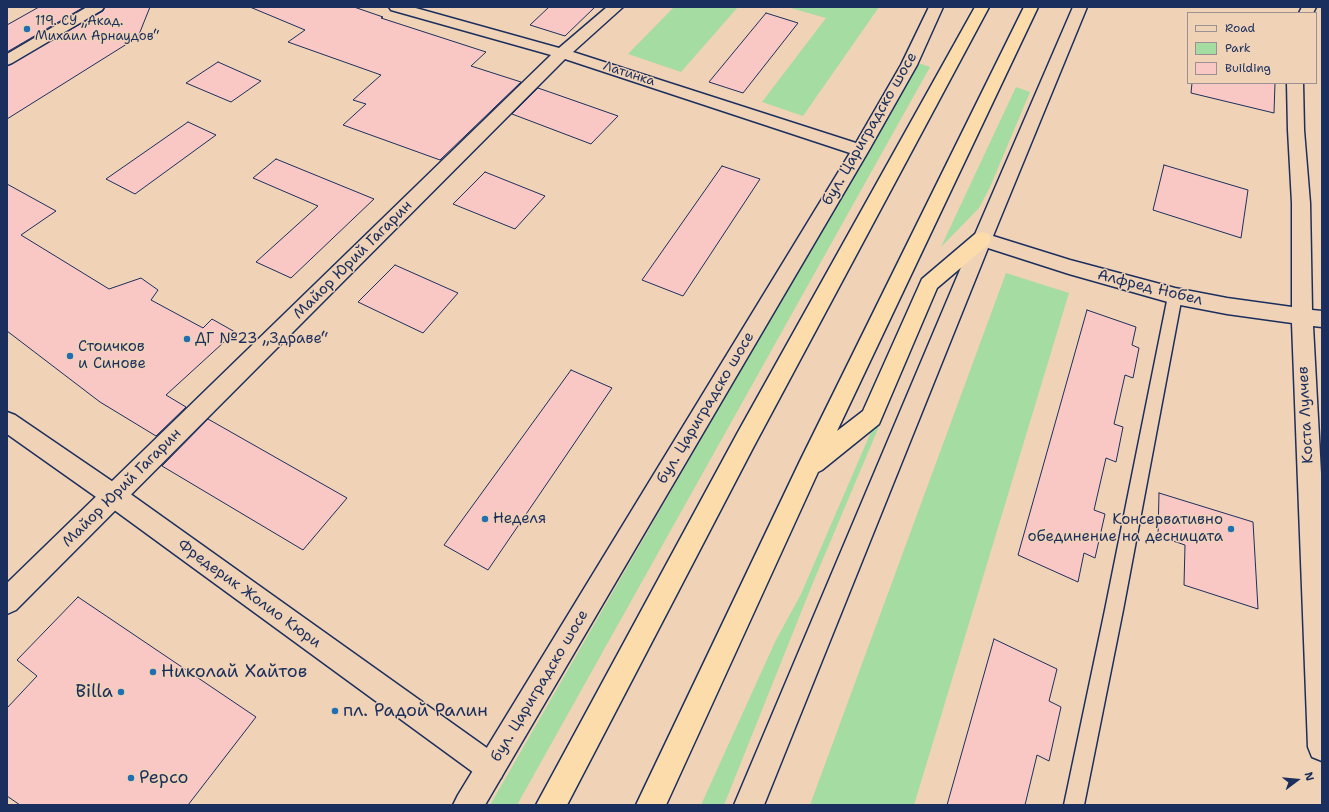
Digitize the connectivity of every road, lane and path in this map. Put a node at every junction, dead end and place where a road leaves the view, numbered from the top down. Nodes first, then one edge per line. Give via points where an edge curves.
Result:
1 (97, 7) edge
2 (396, 7) edge
3 (616, 7) edge
4 (936, 7) edge
5 (982, 7) edge
6 (1031, 7) edge
7 (1080, 7) edge
8 (561, 54) junction
9 (7, 60) edge
10 (1295, 84) edge
11 (860, 150) junction
12 (982, 240) junction
13 (1175, 296) junction
14 (1312, 317) edge
15 (7, 422) edge
16 (808, 468) junction
17 (114, 496) junction
18 (7, 601) edge
19 (1322, 747) edge
20 (491, 768) junction
21 (468, 805) edge
22 (551, 805) edge
23 (651, 805) edge
24 (749, 805) edge
25 (1074, 805) edge

1 - 9 street
2 - 8 street, Латинка
3 - 8 street, Майор Юрий Гагарин
4 - 11 street, бул. Цариградско шосе via 909,65
5 - 22 highway via 746,438
6 - 16 highway
7 - 12 street
8 - 11 street, Латинка via 632,74
8 - 17 street, Майор Юрий Гагарин
10 - 14 street, Коста Лулчев via 1301,203
11 - 20 street, бул. Цариградско шосе
12 - 13 street, Алфред Нобел
12 - 16 highway via 929,284 871,417
12 - 24 street
13 - 14 street, Алфред Нобел via 1227,306
13 - 25 lane
14 - 19 street, Коста Лулчев
15 - 17 street, Фредерик Жолио Кюри
16 - 23 highway
17 - 18 street, Майор Юрий Гагарин
17 - 20 street, Фредерик Жолио Кюри
20 - 21 street, бул. Цариградско шосе

